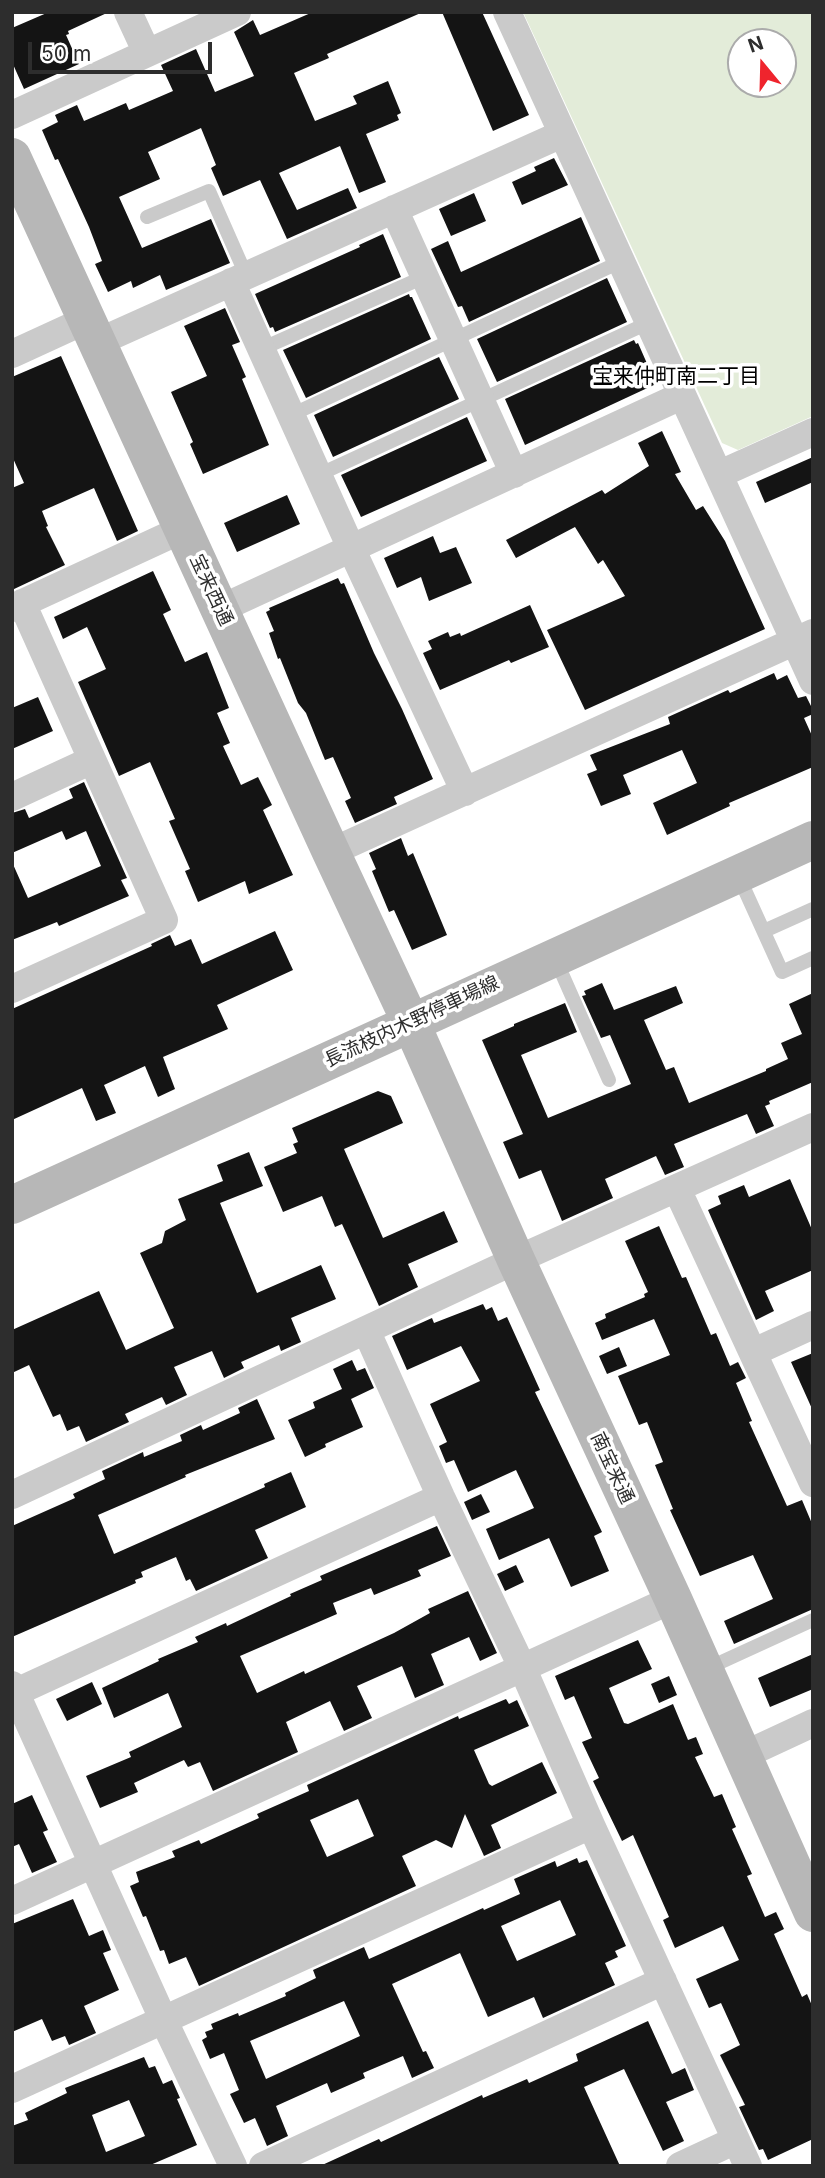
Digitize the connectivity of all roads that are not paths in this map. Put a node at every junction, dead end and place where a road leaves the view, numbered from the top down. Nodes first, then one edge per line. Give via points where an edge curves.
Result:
1 (128, 12) edge
2 (236, 12) edge
3 (507, 12) edge
4 (147, 53) junction
5 (12, 115) edge
6 (562, 134) junction
7 (12, 157) edge
8 (394, 209) junction
9 (147, 217) dead end
10 (620, 262) junction
11 (424, 277) junction
12 (239, 279) junction
13 (648, 323) junction
14 (91, 331) junction
15 (453, 338) junction
16 (261, 349) junction
17 (12, 354) edge
18 (681, 396) junction
19 (481, 401) junction
20 (291, 415) junction
21 (813, 432) edge
22 (514, 474) junction
23 (720, 474) junction
24 (318, 475) junction
25 (183, 529) junction
26 (351, 548) junction
27 (17, 606) edge
28 (220, 609) junction
29 (804, 637) edge
30 (813, 681) edge
31 (92, 760) junction
32 (465, 792) junction
33 (12, 797) edge
34 (813, 840) edge
35 (331, 852) junction
36 (738, 874) junction
37 (813, 909) edge
38 (764, 931) junction
39 (555, 957) junction
40 (813, 958) edge
41 (12, 989) edge
42 (411, 1023) junction
43 (609, 1080) dead end
44 (813, 1127) edge
45 (677, 1189) junction
46 (12, 1205) edge
47 (516, 1260) junction
48 (813, 1325) edge
49 (366, 1330) junction
50 (754, 1352) junction
51 (813, 1483) edge
52 (12, 1495) edge
53 (440, 1497) junction
54 (673, 1600) junction
55 (813, 1620) edge
56 (522, 1667) junction
57 (704, 1670) junction
58 (13, 1691) edge
59 (813, 1723) edge
60 (742, 1756) junction
61 (591, 1825) junction
62 (94, 1863) junction
63 (12, 1901) edge
64 (813, 1913) edge
65 (663, 1981) junction
66 (163, 2019) junction
67 (12, 2088) edge
68 (736, 2140) junction
69 (233, 2166) edge
70 (263, 2166) edge
71 (680, 2166) edge
72 (748, 2166) edge

1 - 4 street
2 - 4 street
3 - 6 street
4 - 5 street
6 - 8 street
6 - 10 street
7 - 14 street, 宝来西通
8 - 11 street
8 - 12 street
9 - 12 lane via 209,191
10 - 13 street
10 - 15 lane
11 - 15 street
11 - 16 lane
12 - 14 street
12 - 16 street
13 - 18 street
13 - 19 lane
14 - 17 street
14 - 25 street, 宝来西通
15 - 19 street
15 - 20 lane
16 - 20 street
18 - 22 street
18 - 23 street
19 - 22 street
19 - 24 lane
20 - 24 street
21 - 23 street
22 - 26 street
23 - 29 street
24 - 26 street
25 - 27 street
25 - 28 street, 宝来西通
26 - 28 street
26 - 32 street
27 - 31 street
28 - 35 street, 宝来西通
29 - 30 street
29 - 32 street
31 - 33 street
31 - 41 street via 164,920
32 - 35 street
34 - 36 street, 長流枝内木野停車場線
35 - 42 street, 宝来西通
36 - 38 lane
36 - 39 street, 長流枝内木野停車場線
37 - 38 lane
38 - 40 lane via 782,972
39 - 42 street, 長流枝内木野停車場線
39 - 43 lane
42 - 46 street, 長流枝内木野停車場線
42 - 47 street, 南宝来通
44 - 45 street
45 - 47 street
45 - 50 street
47 - 49 street
47 - 54 street, 南宝来通
48 - 50 street
49 - 52 street
49 - 53 street
50 - 51 street
53 - 56 street
53 - 58 street
54 - 56 street
54 - 57 street, 南宝来通
55 - 57 lane
56 - 61 street
56 - 62 street
57 - 60 street, 南宝来通
58 - 62 street
59 - 60 street
60 - 64 street, 南宝来通
61 - 65 street
61 - 66 street
62 - 63 street
62 - 66 street
65 - 68 street
65 - 70 street
66 - 67 street
66 - 69 street
68 - 71 street
68 - 72 street

